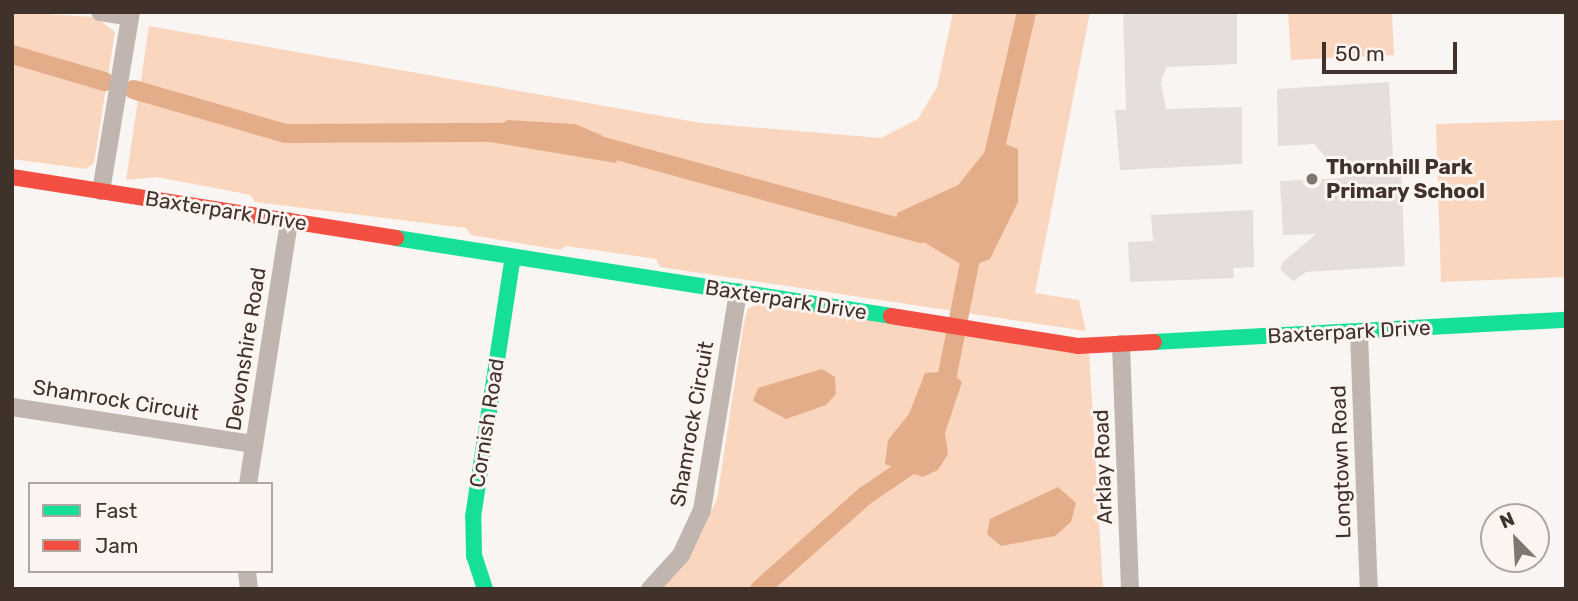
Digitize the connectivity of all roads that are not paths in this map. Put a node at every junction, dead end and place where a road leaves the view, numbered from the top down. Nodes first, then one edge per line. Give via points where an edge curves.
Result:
1 (100, 12) edge
2 (130, 15) edge
3 (12, 177) edge
4 (101, 191) junction
5 (289, 221) junction
6 (513, 257) junction
7 (738, 292) junction
8 (1566, 320) edge
9 (1359, 334) junction
10 (1121, 344) junction
11 (12, 407) edge
12 (254, 444) junction
13 (248, 482) edge
14 (485, 589) edge
15 (650, 589) edge
16 (1130, 589) edge
17 (1369, 589) edge

1 - 2 street
2 - 4 street
3 - 4 street, Baxterpark Drive
4 - 5 street, Baxterpark Drive
5 - 6 street, Baxterpark Drive
5 - 12 street, Devonshire Road
6 - 7 street, Baxterpark Drive
6 - 14 street, Cornish Road via 472,517 474,556
7 - 10 street, Baxterpark Drive via 1078,346
7 - 15 street, Shamrock Circuit via 702,510 681,555
8 - 9 street, Baxterpark Drive
9 - 10 street, Baxterpark Drive
9 - 17 street, Longtown Road
10 - 16 street, Arklay Road
11 - 12 street, Shamrock Circuit
12 - 13 street, Devonshire Road

